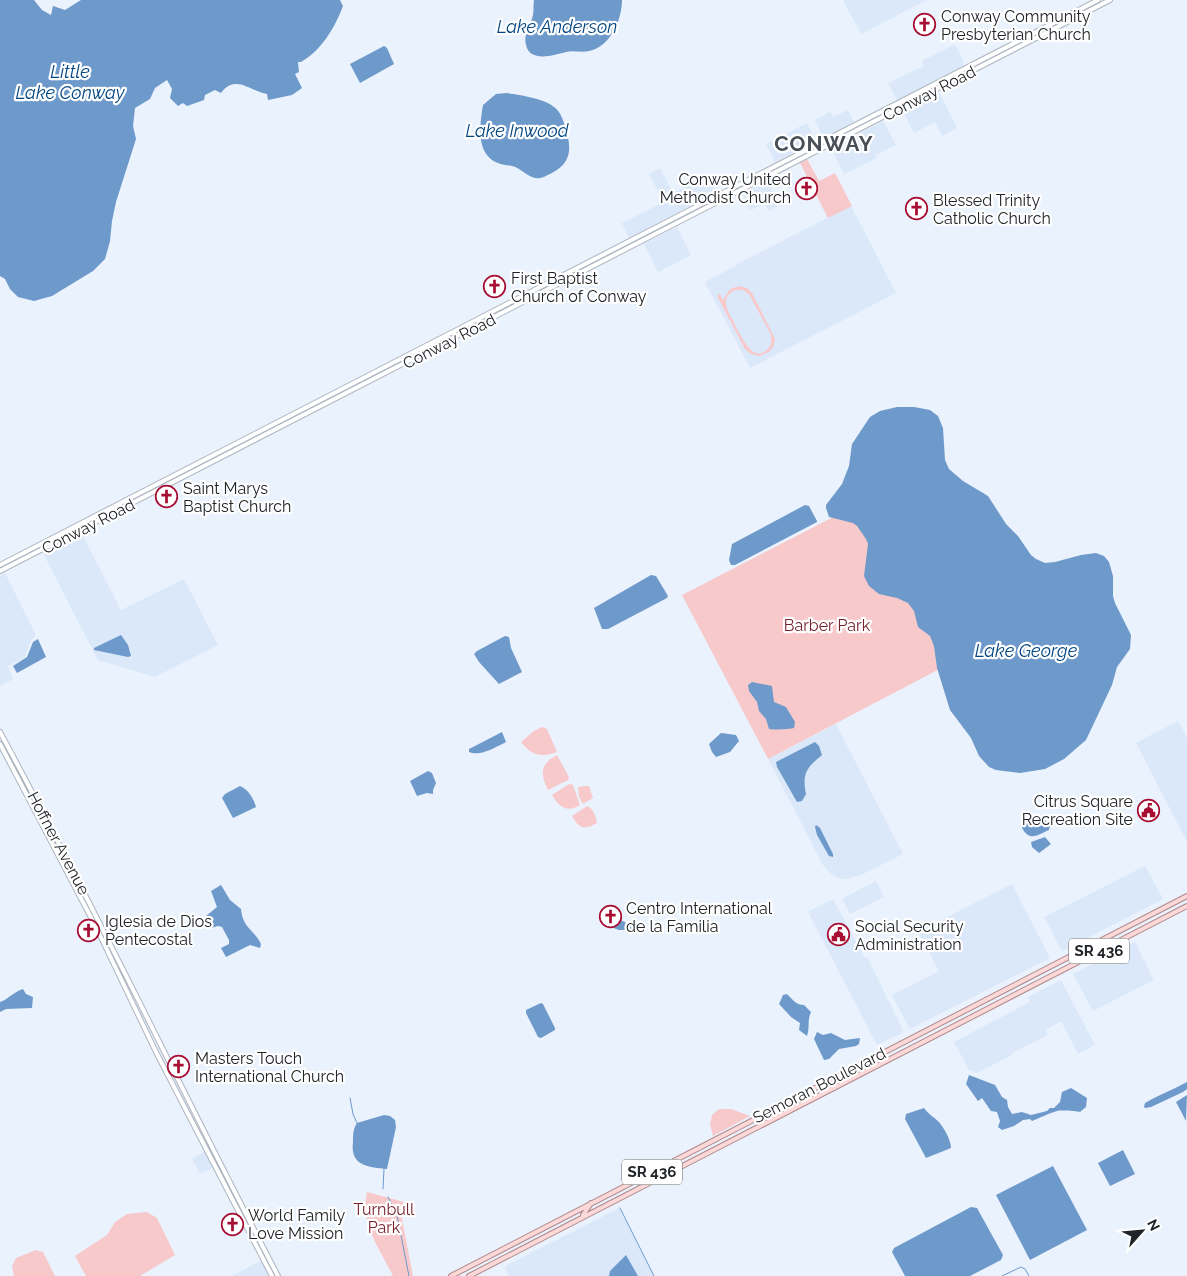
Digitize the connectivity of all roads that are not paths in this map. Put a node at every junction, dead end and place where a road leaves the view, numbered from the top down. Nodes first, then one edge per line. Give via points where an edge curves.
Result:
1 (1098, 0) edge
2 (1110, 0) edge
3 (874, 115) junction
4 (865, 126) junction
5 (737, 186) junction
6 (724, 199) junction
7 (674, 218) junction
8 (652, 230) junction
9 (662, 231) junction
10 (640, 242) junction
11 (454, 332) junction
12 (443, 343) junction
13 (406, 356) junction
14 (396, 368) junction
15 (374, 372) junction
16 (352, 384) junction
17 (360, 386) junction
18 (336, 399) junction
19 (21, 554) junction
20 (0, 565) edge
21 (0, 571) edge
22 (0, 732) edge
23 (0, 736) edge
24 (0, 744) edge
25 (10, 750) junction
26 (38, 817) junction
27 (55, 837) junction
28 (49, 838) junction
29 (76, 877) junction
30 (1187, 896) edge
31 (1187, 906) edge
32 (1148, 916) junction
33 (1137, 931) junction
34 (107, 937) junction
35 (102, 939) junction
36 (145, 1028) junction
37 (164, 1054) junction
38 (840, 1074) junction
39 (823, 1083) junction
40 (173, 1085) junction
41 (827, 1090) junction
42 (810, 1100) junction
43 (191, 1107) junction
44 (607, 1195) junction
45 (233, 1201) junction
46 (591, 1203) junction
47 (596, 1210) junction
48 (579, 1219) junction
49 (255, 1231) junction
50 (272, 1276) edge
51 (278, 1276) edge
52 (451, 1276) edge
53 (469, 1276) edge

1 - 3 main road, Conway Road
2 - 4 main road, Conway Road
3 - 4 main road
3 - 5 main road, Conway Road
4 - 6 main road, Conway Road
5 - 6 main road
5 - 7 main road, Conway Road
6 - 9 main road, Conway Road
7 - 8 main road, Conway Road
7 - 9 main road
8 - 10 main road
8 - 11 main road, Conway Road
9 - 10 main road, Conway Road
10 - 12 main road, Conway Road
11 - 12 main road
11 - 13 main road, Conway Road
12 - 14 main road, Conway Road
13 - 14 main road
13 - 15 main road, Conway Road
14 - 17 main road, Conway Road
15 - 16 main road, Conway Road
15 - 17 main road
16 - 18 main road
16 - 19 main road, Conway Road
17 - 18 main road, Conway Road
18 - 21 main road, Conway Road
19 - 20 main road, Conway Road
19 - 21 main road
22 - 25 main road, Hoffner Avenue
23 - 25 main road
24 - 26 main road, Hoffner Avenue
25 - 27 main road, Hoffner Avenue
26 - 27 main road
26 - 28 main road, Hoffner Avenue
27 - 29 main road, Hoffner Avenue
28 - 29 main road via 56,843
28 - 35 main road, Hoffner Avenue
29 - 34 main road, Hoffner Avenue
30 - 32 main road, Semoran Boulevard / SR 436
31 - 33 main road, Semoran Boulevard / SR 436
32 - 33 main road
32 - 38 main road, Semoran Boulevard / SR 436
33 - 41 main road, Semoran Boulevard / SR 436
34 - 35 main road
34 - 37 main road, Hoffner Avenue
35 - 36 main road, Hoffner Avenue
36 - 37 main road
36 - 40 main road, Hoffner Avenue
37 - 43 main road, Hoffner Avenue
38 - 39 main road, Semoran Boulevard / SR 436
38 - 41 main road
39 - 42 main road via 820,1092
39 - 44 main road, Semoran Boulevard / SR 436
40 - 43 main road via 180,1089
40 - 45 main road, Hoffner Avenue
41 - 42 main road, Semoran Boulevard / SR 436
42 - 47 main road, Semoran Boulevard / SR 436
43 - 49 main road, Hoffner Avenue
44 - 46 main road, Semoran Boulevard / SR 436
44 - 47 main road via 600,1200
45 - 49 main road via 238,1203
45 - 50 main road, Hoffner Avenue
46 - 48 main road
46 - 52 main road, Semoran Boulevard / SR 436
47 - 48 main road, Semoran Boulevard / SR 436
48 - 53 main road, Semoran Boulevard / SR 436
49 - 51 main road, Hoffner Avenue

